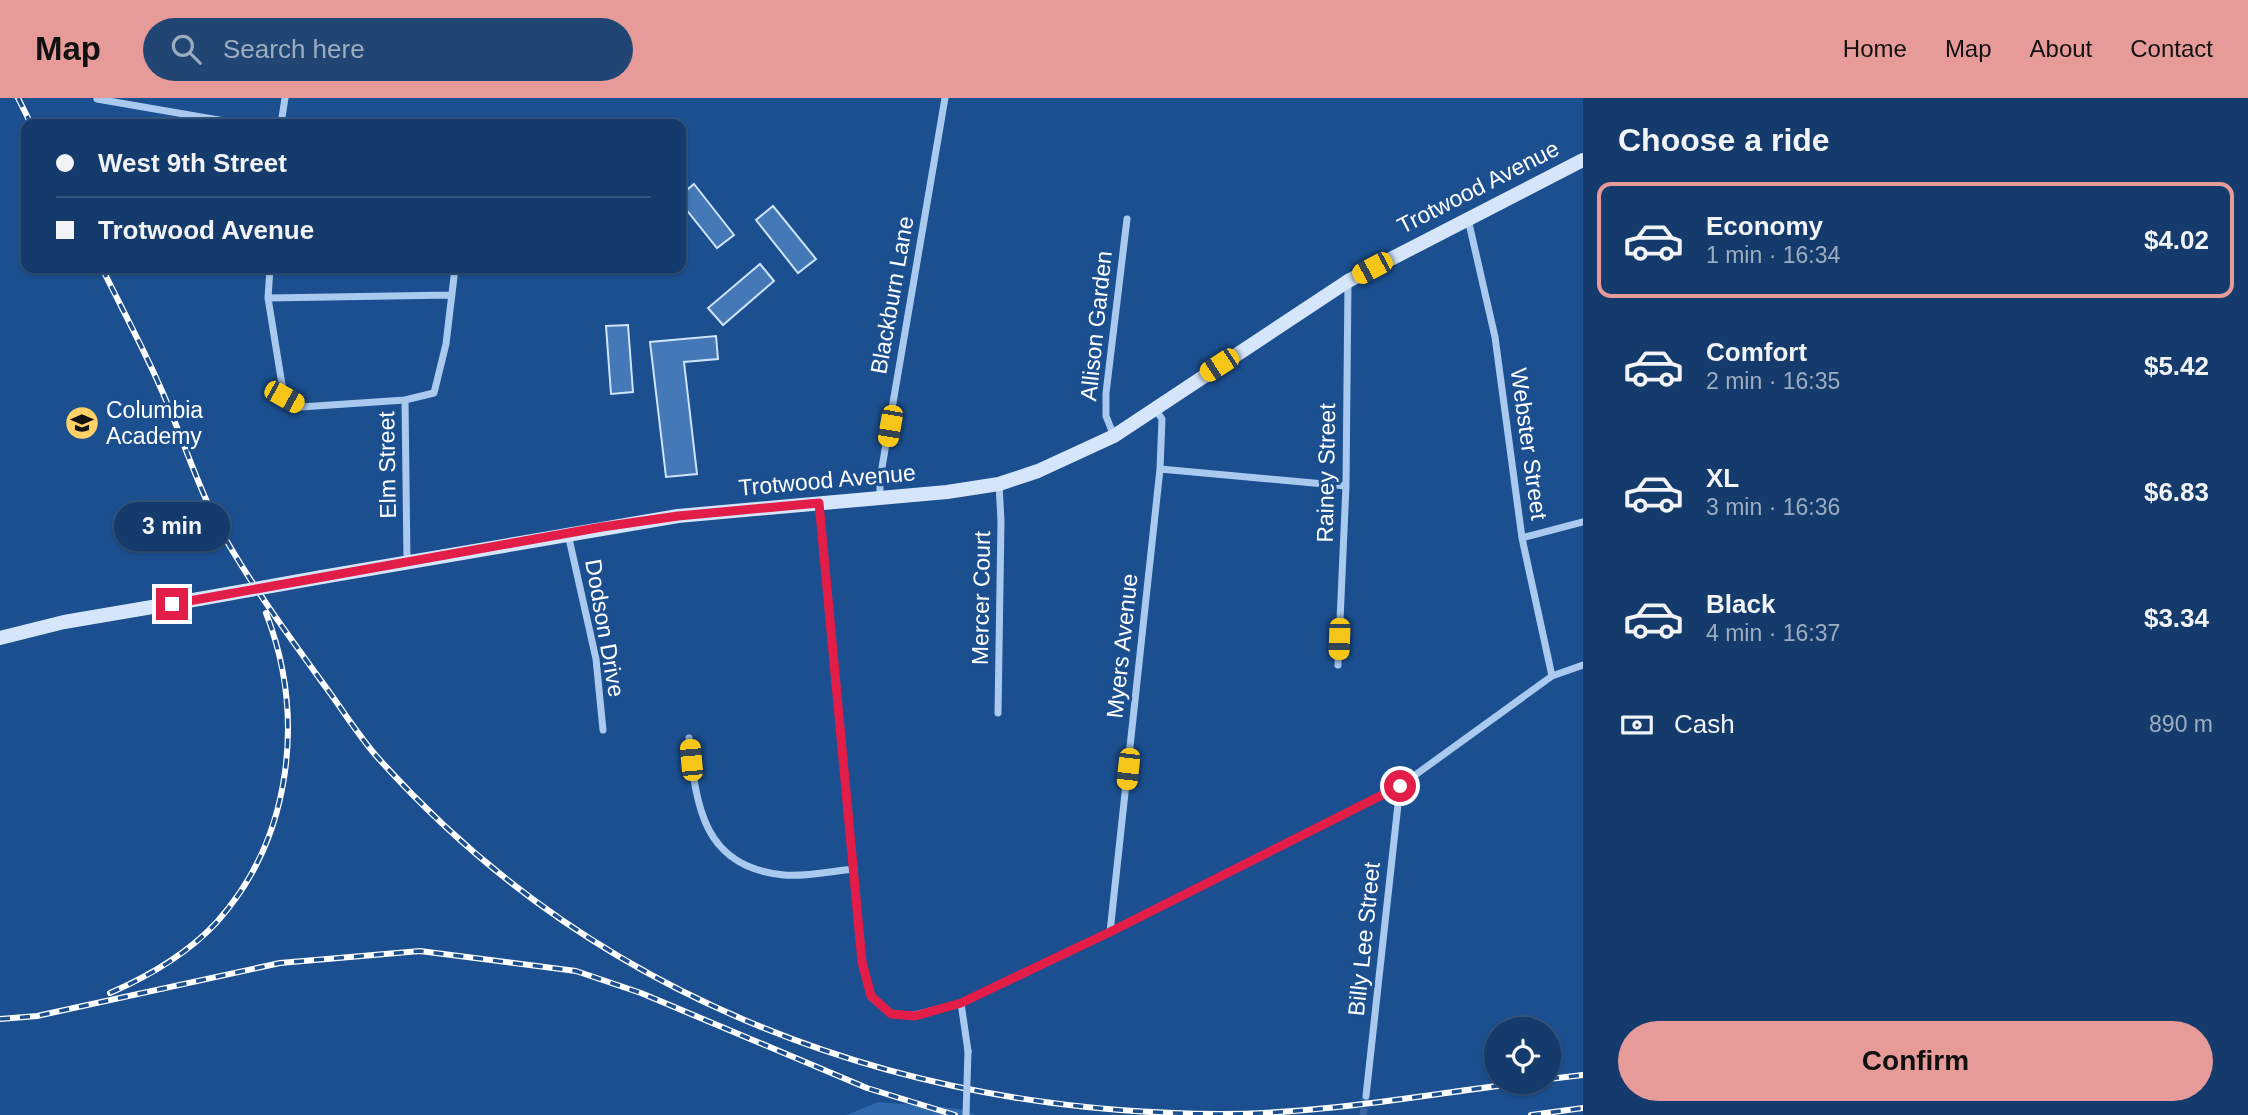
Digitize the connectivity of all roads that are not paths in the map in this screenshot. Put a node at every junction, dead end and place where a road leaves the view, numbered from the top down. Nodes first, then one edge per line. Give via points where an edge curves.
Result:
1 (285, 98) edge
2 (945, 98) edge
3 (97, 99) edge
4 (213, 119) edge
5 (282, 119) edge
6 (1583, 160) edge
7 (1468, 217) junction
8 (1127, 219) dead end
9 (270, 273) edge
10 (454, 273) edge
11 (1348, 281) junction
12 (452, 295) junction
13 (268, 298) junction
14 (405, 401) junction
15 (1154, 407) junction
16 (1114, 436) junction
17 (1160, 469) junction
18 (999, 484) junction
19 (1346, 486) junction
20 (880, 498) junction
21 (819, 503) junction
22 (1583, 522) edge
23 (567, 533) junction
24 (1522, 538) junction
25 (407, 561) junction
26 (0, 638) edge
27 (1338, 665) dead end
28 (1583, 665) edge
29 (1552, 676) junction
30 (998, 713) dead end
31 (603, 730) dead end
32 (689, 738) dead end
33 (1400, 786) junction
34 (854, 869) junction
35 (1110, 932) junction
36 (961, 1003) junction
37 (1366, 1096) tunnel mouth
38 (966, 1115) edge

1 - 5 street
2 - 20 street, Blackburn Lane
3 - 4 street
6 - 7 main road, Trotwood Avenue
7 - 11 main road, Trotwood Avenue
7 - 24 street, Webster Street via 1495,337
8 - 16 street, Allison Garden via 1106,393
9 - 13 street
10 - 12 street, Elm Street
11 - 15 main road, Trotwood Avenue
11 - 19 street, Rainey Street
12 - 13 street
12 - 14 street, Elm Street via 434,393
13 - 14 street via 284,397 301,407
14 - 25 street, Elm Street
15 - 16 main road, Trotwood Avenue
15 - 17 street, Myers Avenue via 1161,419
16 - 18 main road, Trotwood Avenue
17 - 19 street
17 - 35 street, Myers Avenue
18 - 20 main road, Trotwood Avenue
18 - 30 street, Mercer Court
19 - 27 street, Rainey Street
20 - 21 main road, Trotwood Avenue
21 - 23 main road, Trotwood Avenue via 678,516
21 - 34 street
22 - 24 street
23 - 25 main road, Trotwood Avenue
23 - 31 street, Dodson Drive via 596,659
24 - 29 street, Webster Street
25 - 26 main road, Trotwood Avenue, bridge via 64,622
28 - 29 street
29 - 33 street
32 - 34 street via 706,830 722,851 751,869 786,875
33 - 35 street
33 - 37 street, Billy Lee Street
34 - 36 street via 862,962 871,996 891,1014 915,1016
35 - 36 street
36 - 38 street, bridge via 968,1051

